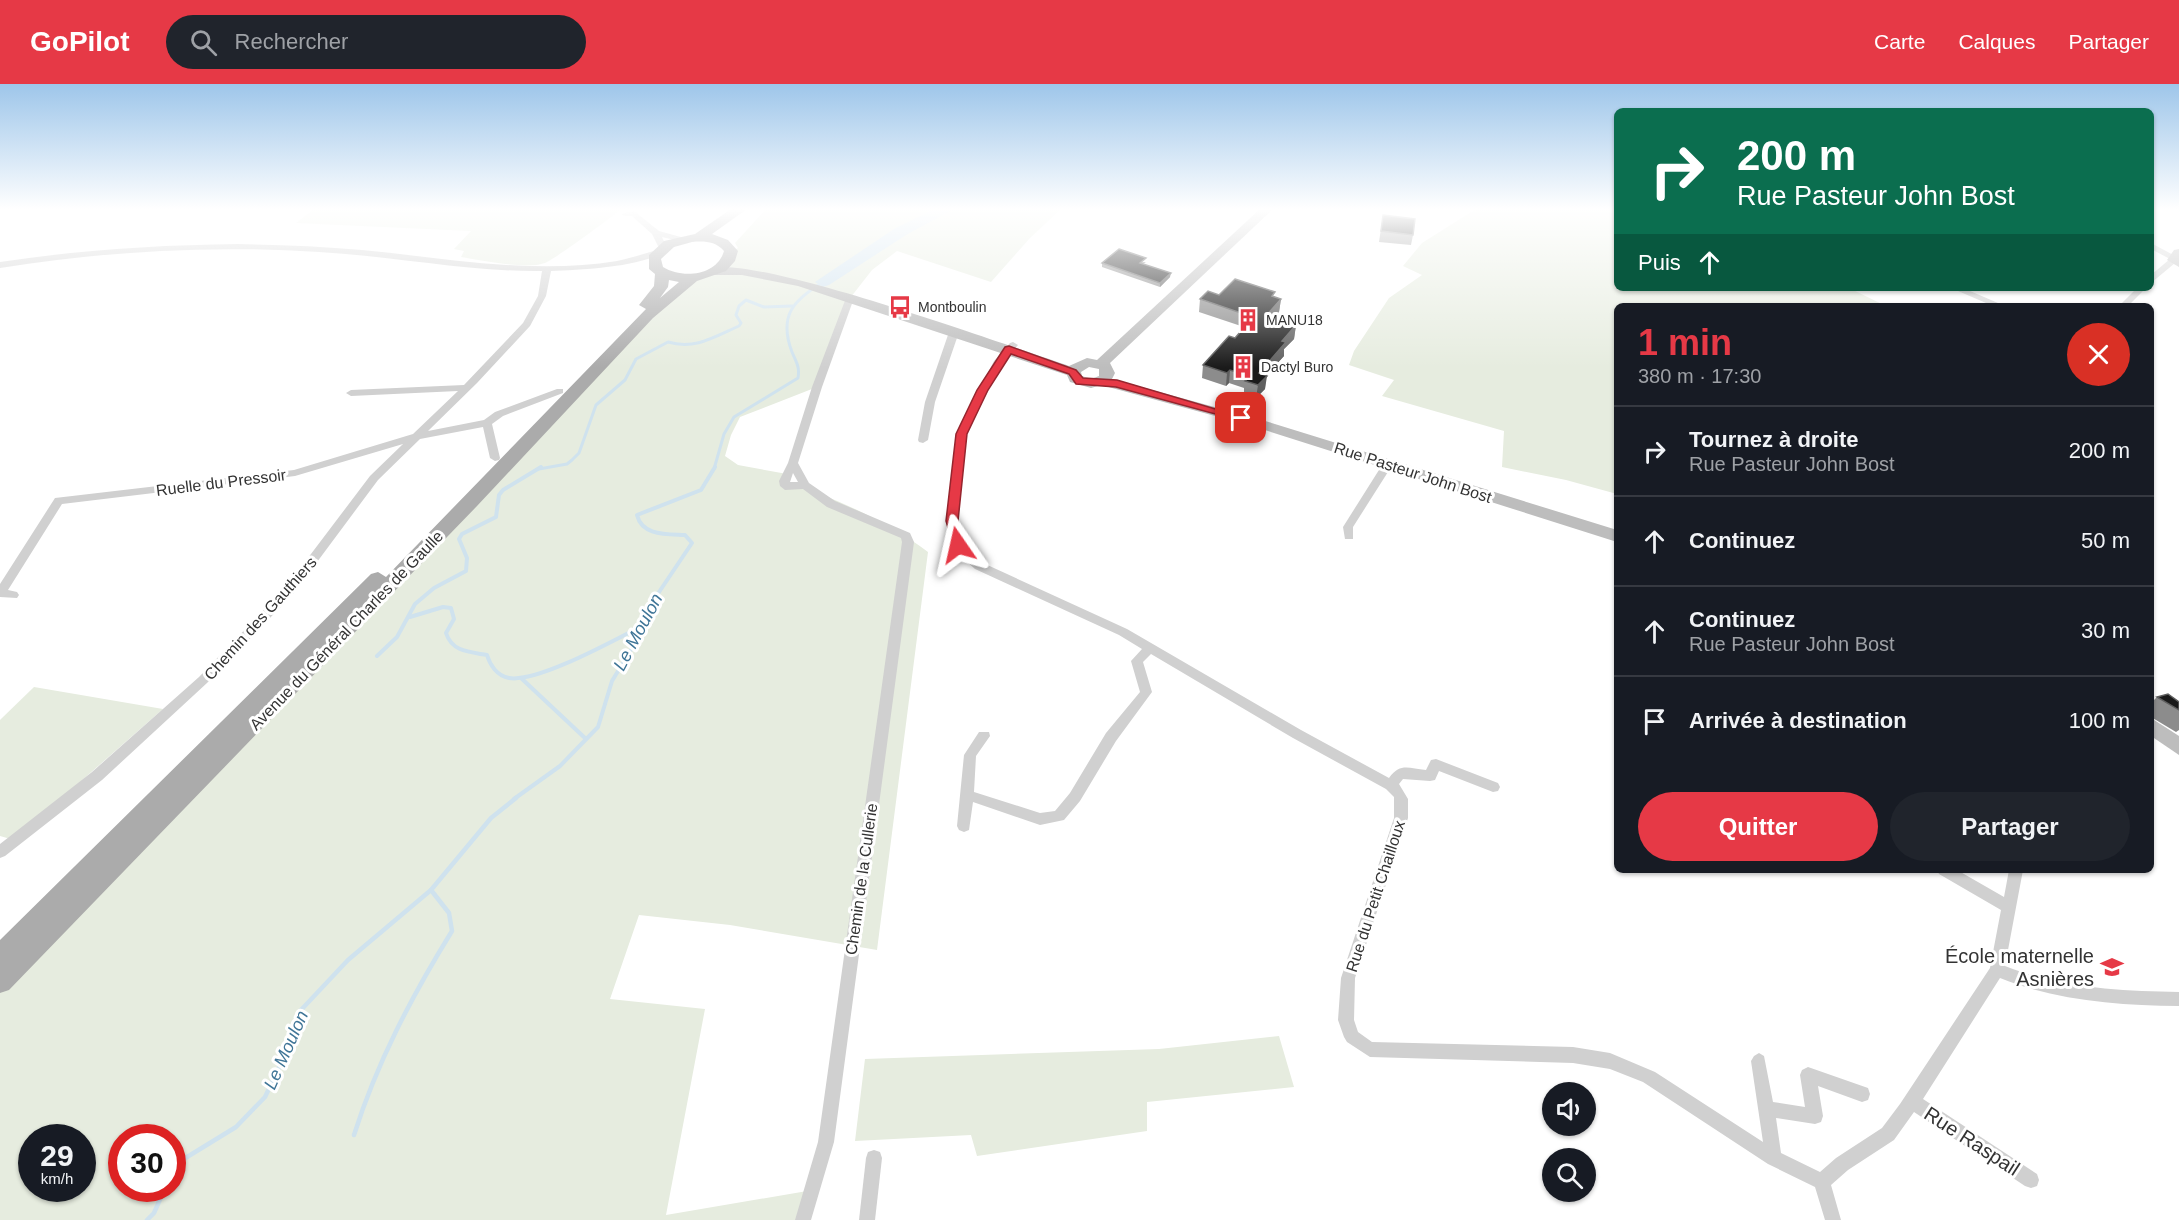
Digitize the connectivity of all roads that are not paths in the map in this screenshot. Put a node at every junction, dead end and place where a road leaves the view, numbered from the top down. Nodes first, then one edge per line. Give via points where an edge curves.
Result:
1 (22, 262) edge
2 (475, 262) edge
3 (625, 262) edge
4 (656, 262) edge
5 (721, 262) edge
6 (757, 262) edge
7 (1214, 262) edge
8 (2172, 262) edge
9 (622, 263) junction
10 (0, 265) edge
11 (547, 268) junction
12 (659, 271) junction
13 (715, 271) junction
14 (2154, 277) edge
15 (692, 278) junction
16 (802, 281) junction
17 (827, 289) junction
18 (1963, 291) edge
19 (2139, 291) edge
20 (850, 298) junction
21 (1993, 303) edge
22 (2125, 303) edge
23 (954, 332) junction
24 (1011, 347) junction
25 (1075, 369) junction
26 (1104, 373) junction
27 (467, 388) junction
28 (560, 391) junction
29 (351, 393) dead end
30 (487, 423) junction
31 (415, 437) junction
32 (923, 440) dead end
33 (495, 458) junction
34 (793, 463) junction
35 (1388, 464) junction
36 (805, 485) junction
37 (1614, 535) edge
38 (1349, 536) dead end
39 (0, 593) edge
40 (13, 595) dead end
41 (1150, 647) junction
42 (2154, 728) edge
43 (984, 736) dead end
44 (2179, 747) edge
45 (1391, 785) junction
46 (1492, 787) dead end
47 (967, 795) junction
48 (964, 826) dead end
49 (0, 852) edge
50 (1954, 873) edge
51 (2015, 873) edge
52 (2009, 907) junction
53 (0, 956) edge
54 (1997, 970) junction
55 (0, 982) edge
56 (2179, 999) edge
57 (1759, 1061) dead end
58 (1862, 1094) dead end
59 (1912, 1101) junction
60 (1767, 1109) junction
61 (873, 1158) dead end
62 (1774, 1158) junction
63 (2031, 1180) dead end
64 (1822, 1182) junction
65 (803, 1220) edge
66 (867, 1220) edge
67 (1833, 1220) edge

1 - 10 street
2 - 11 street
3 - 9 street
4 - 12 main road, Avenue du Général Charles de Gaulle
5 - 13 main road, Avenue du Général Charles de Gaulle
6 - 16 main road
7 - 26 main road
8 - 14 street
9 - 11 street
9 - 12 street
11 - 27 street, Chemin des Gauthiers via 542,296 527,324
12 - 15 main road, Avenue du Général Charles de Gaulle
12 - 28 main road, Avenue du Général Charles de Gaulle via 661,287 647,304
13 - 15 main road, Avenue du Général Charles de Gaulle
13 - 16 main road via 742,271
15 - 55 main road, Avenue du Général Charles de Gaulle via 648,315 471,502
16 - 17 main road
17 - 20 main road
17 - 24 main road
18 - 21 street
19 - 22 street
20 - 23 main road
20 - 34 street
23 - 24 main road
23 - 32 street via 930,402
24 - 25 main road
24 - 41 street via 982,390 961,434 952,521 958,545 979,566
25 - 26 main road via 1092,362
25 - 26 main road via 1080,382 1091,384
26 - 35 main road, Rue Pasteur John Bost
27 - 29 street
27 - 31 street, Chemin des Gauthiers
28 - 30 street, Ruelle du Pressoir via 499,414
28 - 33 main road, Avenue du Général Charles de Gaulle
30 - 31 street, Ruelle du Pressoir
30 - 33 street
31 - 39 street, Ruelle du Pressoir via 295,473 59,501
31 - 49 street, Chemin des Gauthiers via 374,478 290,590 203,680 97,776
33 - 53 main road, Avenue du Général Charles de Gaulle
34 - 36 street
34 - 36 street via 785,486
35 - 37 main road, Rue Pasteur John Bost
35 - 38 street via 1348,527
36 - 65 street, Chemin de la Cullerie via 831,504 906,536 906,562 826,1142
39 - 40 street, Ruelle du Pressoir
41 - 45 street
41 - 47 street via 1137,661 1146,692 1143,698 1111,737 1071,804 1059,816 1040,819
42 - 44 main road
43 - 47 street via 970,754
45 - 46 street via 1400,773 1430,776 1436,764
45 - 62 street, Rue du Petit Chailloux via 1401,796 1403,806 1348,978 1346,1020 1352,1036 1370,1048 1573,1055 1610,1061 1648,1077
47 - 48 street
50 - 52 street
51 - 52 street, Rue Raspail
52 - 54 street, Rue Raspail
54 - 56 street via 2020,981 2050,988
54 - 59 street, Rue Raspail
57 - 60 street
58 - 60 street via 1808,1075 1815,1116
59 - 63 street, Rue Raspail
59 - 64 street, Rue Raspail via 1888,1134
60 - 62 street
61 - 66 street
62 - 64 street, Rue du Petit Chailloux
64 - 67 street

